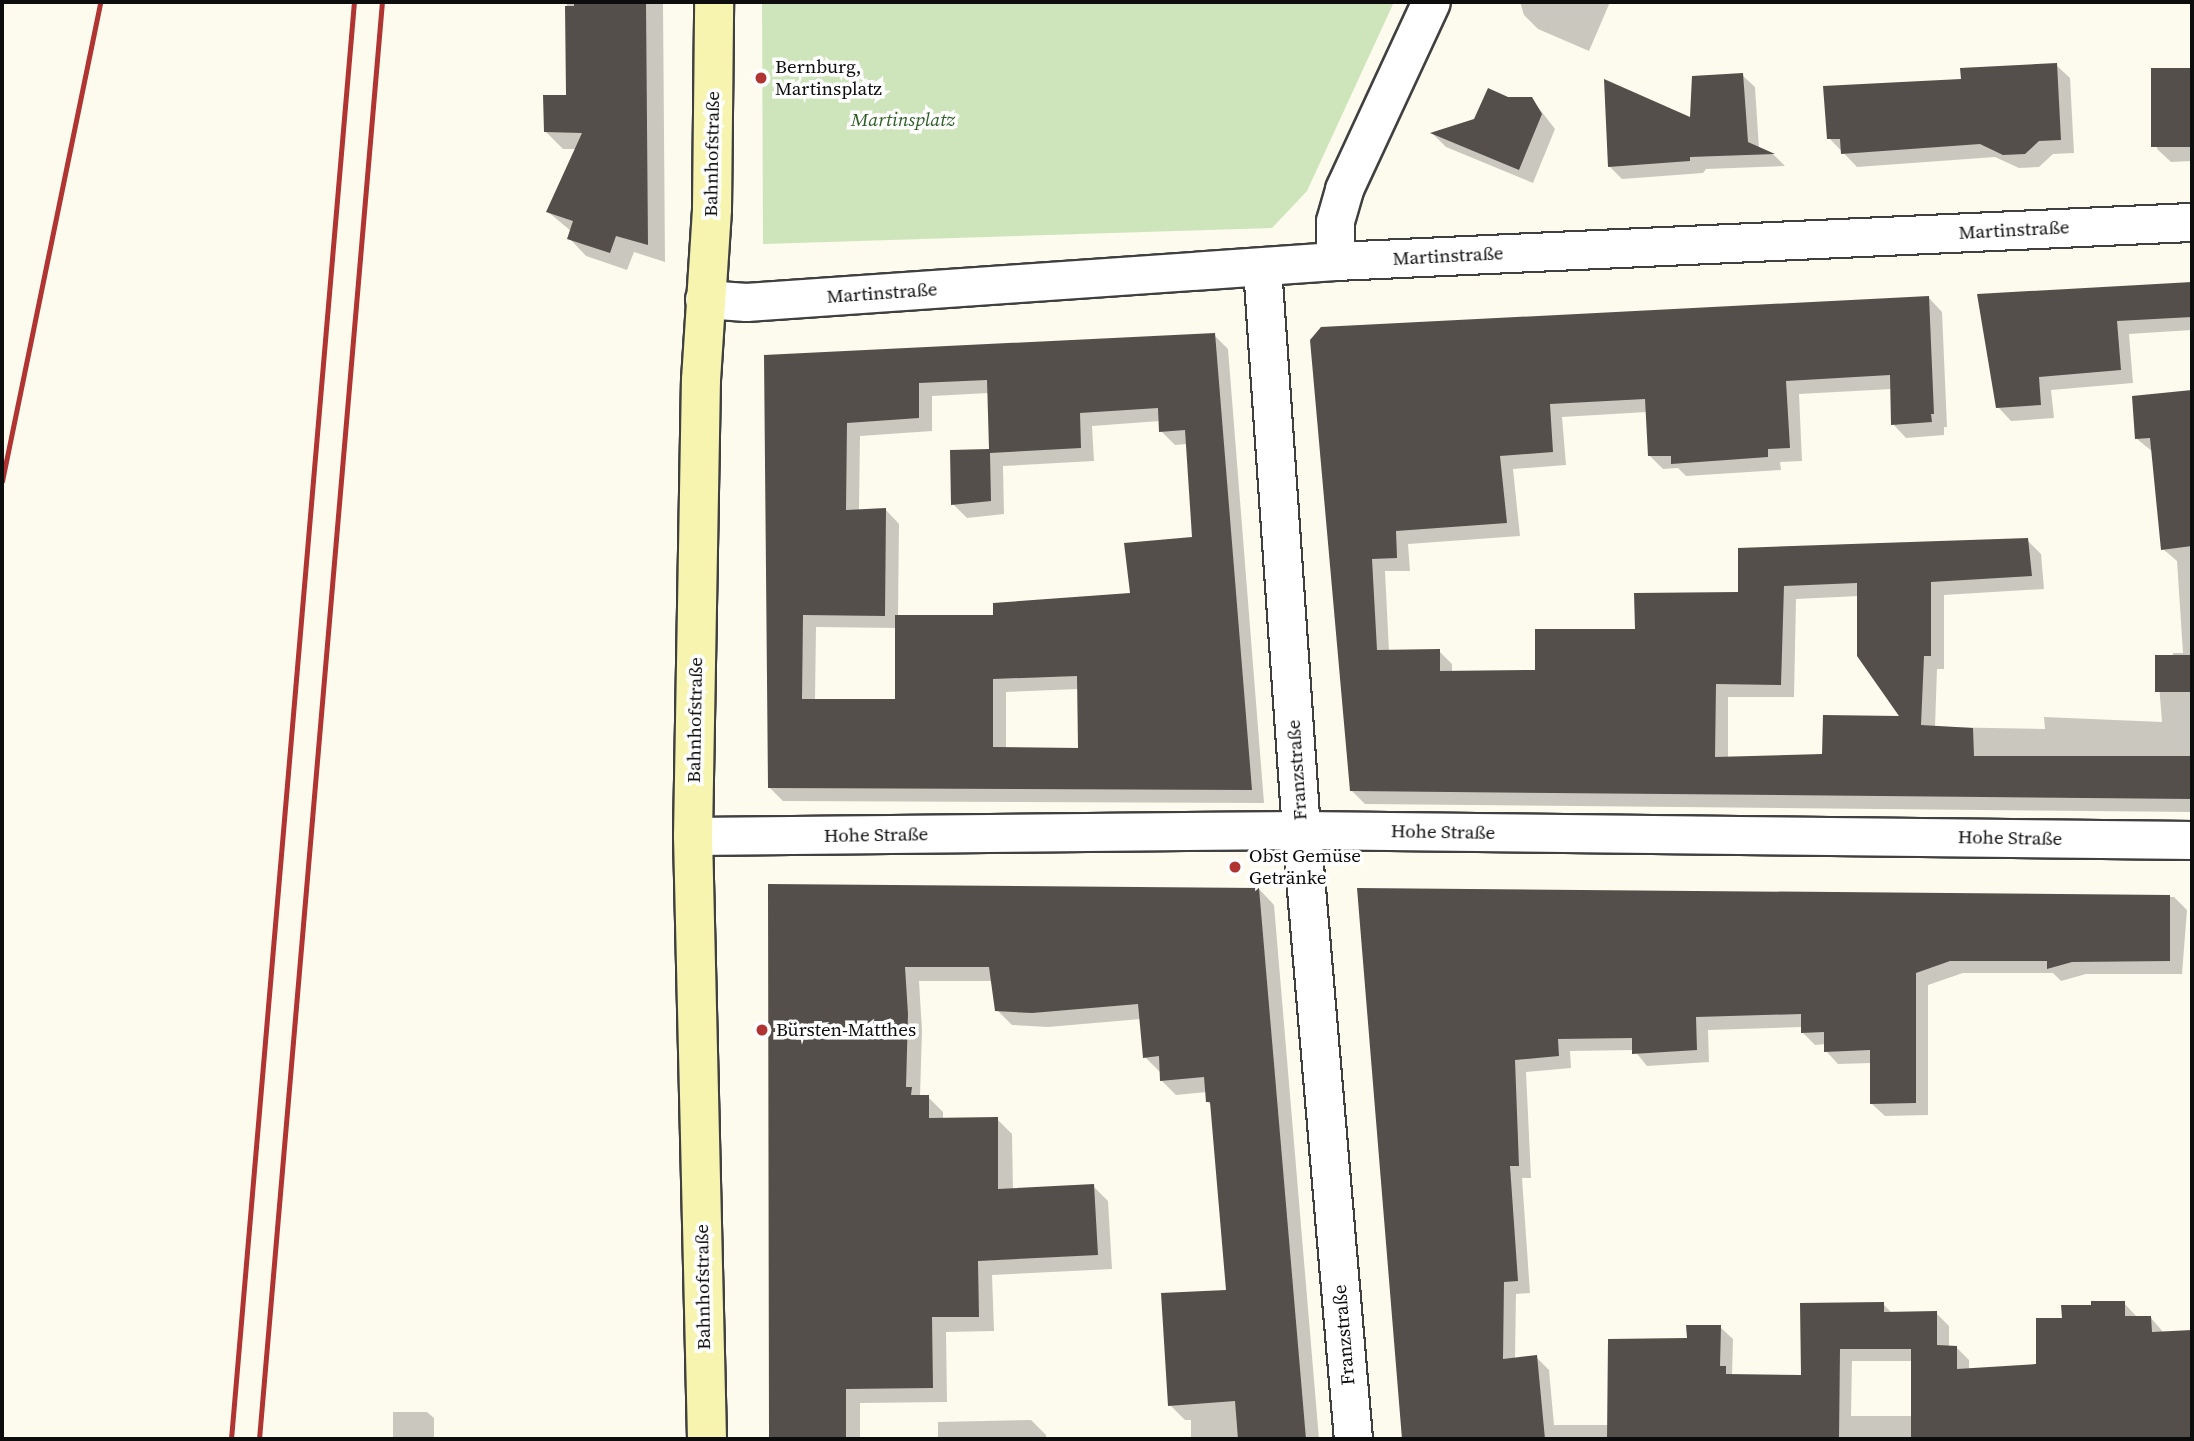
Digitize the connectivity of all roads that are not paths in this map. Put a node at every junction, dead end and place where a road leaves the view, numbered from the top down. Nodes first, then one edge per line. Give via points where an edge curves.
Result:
1 (714, 2) edge
2 (1431, 2) edge
3 (2192, 222) edge
4 (1335, 261) junction
5 (1262, 267) junction
6 (705, 299) junction
7 (1301, 830) junction
8 (693, 836) junction
9 (2192, 841) edge
10 (707, 1439) edge
11 (1353, 1439) edge

1 - 6 main road, Bahnhofstraße via 712,209
2 - 4 street via 1344,189 1335,220
3 - 4 street, Martinstraße
4 - 5 street, Martinstraße
5 - 6 street, Martinstraße via 774,300
5 - 7 street, Franzstraße
6 - 8 main road, Bahnhofstraße
7 - 8 street, Hohe Straße
7 - 9 street, Hohe Straße
7 - 11 street, Franzstraße
8 - 10 main road, Bahnhofstraße

